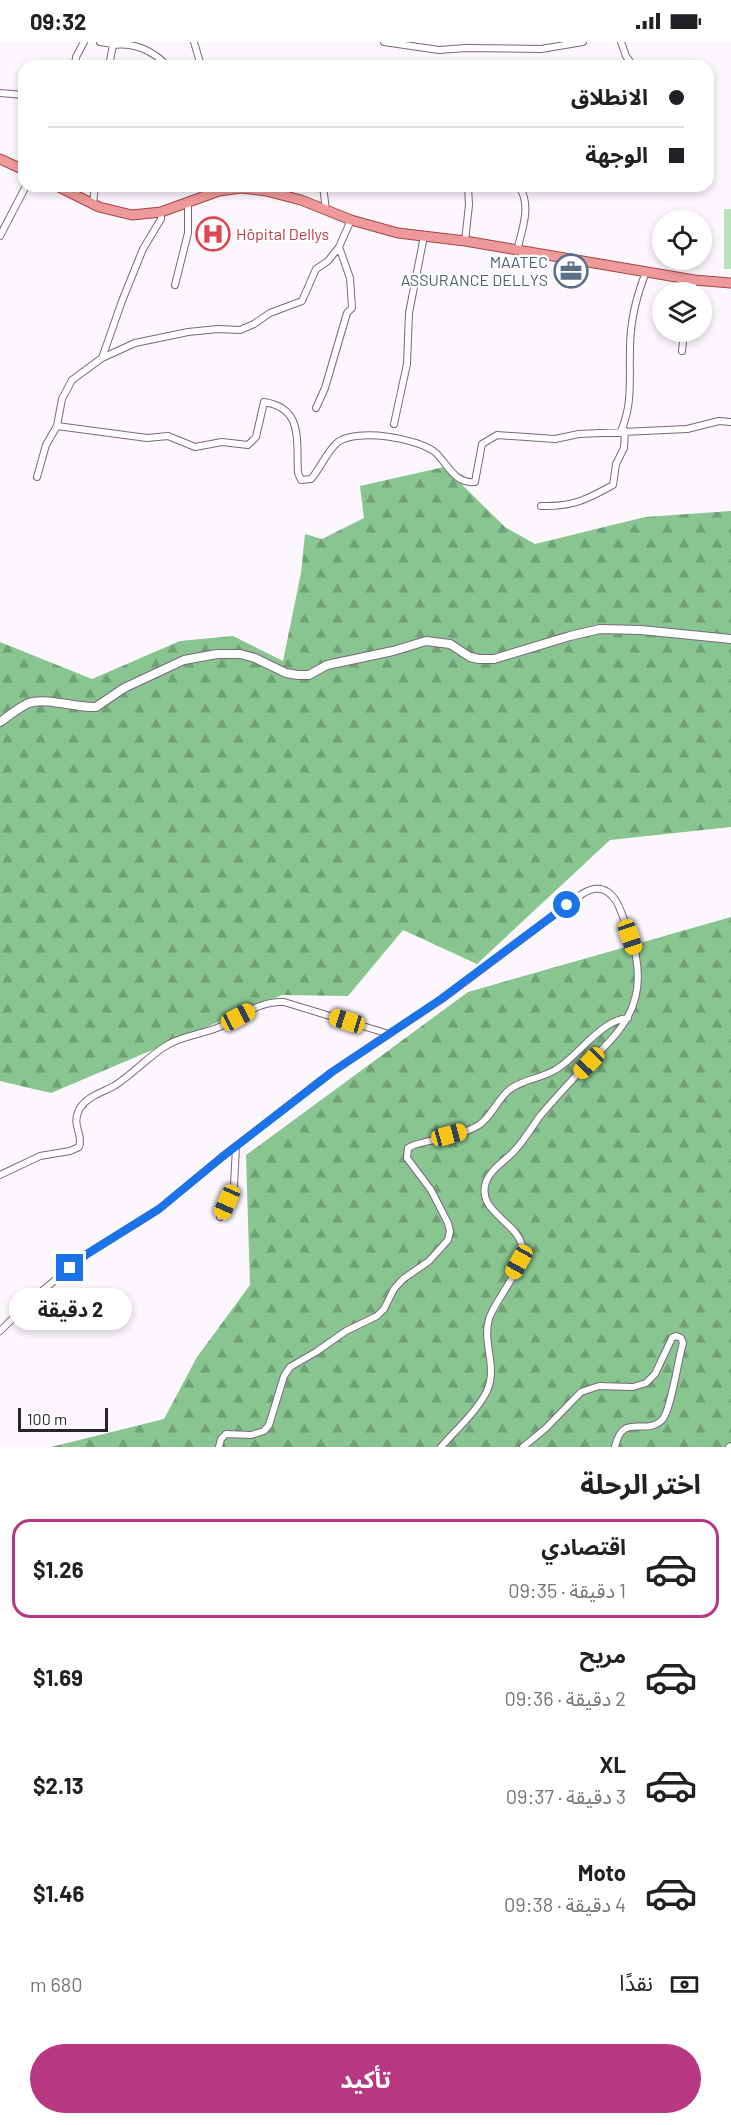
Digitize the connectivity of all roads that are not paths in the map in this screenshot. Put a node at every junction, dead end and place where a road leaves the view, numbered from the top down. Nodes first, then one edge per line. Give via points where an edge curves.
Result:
1 (84, 42) edge
2 (100, 42) edge
3 (194, 42) edge
4 (384, 42) edge
5 (583, 42) edge
6 (621, 42) edge
7 (114, 44) junction
8 (467, 45) edge
9 (76, 60) edge
10 (111, 60) edge
11 (162, 60) edge
12 (199, 60) edge
13 (629, 60) edge
14 (0, 93) edge
15 (18, 94) edge
16 (0, 159) edge
17 (18, 167) edge
18 (23, 192) edge
19 (69, 192) edge
20 (94, 192) edge
21 (216, 192) edge
22 (270, 192) edge
23 (324, 192) edge
24 (468, 192) edge
25 (523, 192) edge
26 (188, 201) junction
27 (93, 204) junction
28 (326, 210) junction
29 (161, 212) junction
30 (351, 220) junction
31 (0, 236) edge
32 (424, 236) junction
33 (465, 242) junction
34 (339, 247) junction
35 (517, 251) junction
36 (646, 272) junction
37 (694, 280) joint
38 (731, 283) edge
39 (175, 285) dead end
40 (683, 342) edge
41 (682, 351) dead end
42 (102, 358) junction
43 (316, 408) dead end
44 (731, 422) edge
45 (394, 424) dead end
46 (57, 426) junction
47 (623, 431) junction
48 (37, 477) dead end
49 (541, 506) dead end
50 (731, 639) edge
51 (0, 722) edge
52 (628, 1018) junction
53 (389, 1034) junction
54 (236, 1146) junction
55 (0, 1175) edge
56 (220, 1217) dead end
57 (0, 1331) edge
58 (219, 1447) edge
59 (441, 1447) edge
60 (523, 1447) edge
61 (615, 1447) edge

1 - 9 street
2 - 7 street
3 - 12 street
4 - 8 street via 439,50
5 - 8 street via 541,49
6 - 13 street
7 - 10 street
7 - 11 street via 141,44
14 - 15 street
16 - 17 main road
18 - 31 street
19 - 27 main road
20 - 27 street
21 - 26 main road
22 - 28 main road
23 - 28 street
24 - 33 street
25 - 35 street via 526,207
26 - 29 main road
26 - 39 street via 188,233
27 - 29 main road via 132,215
28 - 30 main road
29 - 42 street
30 - 32 main road
30 - 34 street
32 - 33 main road
32 - 45 street via 409,313 407,364
33 - 35 main road
34 - 42 street via 316,269 302,301 270,313 248,327 188,332 135,343
34 - 43 street via 350,278 352,309 347,313
35 - 36 main road
36 - 37 main road
36 - 47 street via 631,323 631,398
37 - 38 main road
40 - 41 street
42 - 46 street via 72,380 62,399
44 - 47 street via 687,429
46 - 47 street via 147,438 168,436 195,447 222,442 248,445 256,437 264,402 285,408 294,421 301,480 311,479 341,440 362,436 423,446 436,453 452,474 469,483 475,482 482,444 498,435 555,440
46 - 48 street via 46,445
47 - 49 street via 624,448 616,464 613,485 563,507
50 - 51 street via 600,629 494,659 470,657 450,644 426,641 327,665 309,675 286,673 255,657 217,654 184,660 124,688 96,707 34,702
52 - 53 street via 636,994 636,955 617,900 598,889 582,894
52 - 58 street via 612,1023 555,1071 513,1087 477,1126 408,1148 407,1158 448,1223 448,1240 429,1261 403,1279 377,1316 290,1367 267,1428 255,1435 226,1434
52 - 59 street via 487,1180 487,1201 520,1240 521,1257 489,1321 490,1384 480,1402
53 - 54 street via 332,1072
53 - 55 street via 284,1002 259,1006 217,1028 168,1045 116,1085 85,1102 76,1118 79,1147 40,1156
54 - 56 street via 234,1186
54 - 57 street via 159,1209 87,1254
60 - 61 street via 581,1392 599,1386 633,1387 646,1383 656,1374 672,1338 679,1337 683,1343 664,1417 653,1425 624,1429 618,1434

